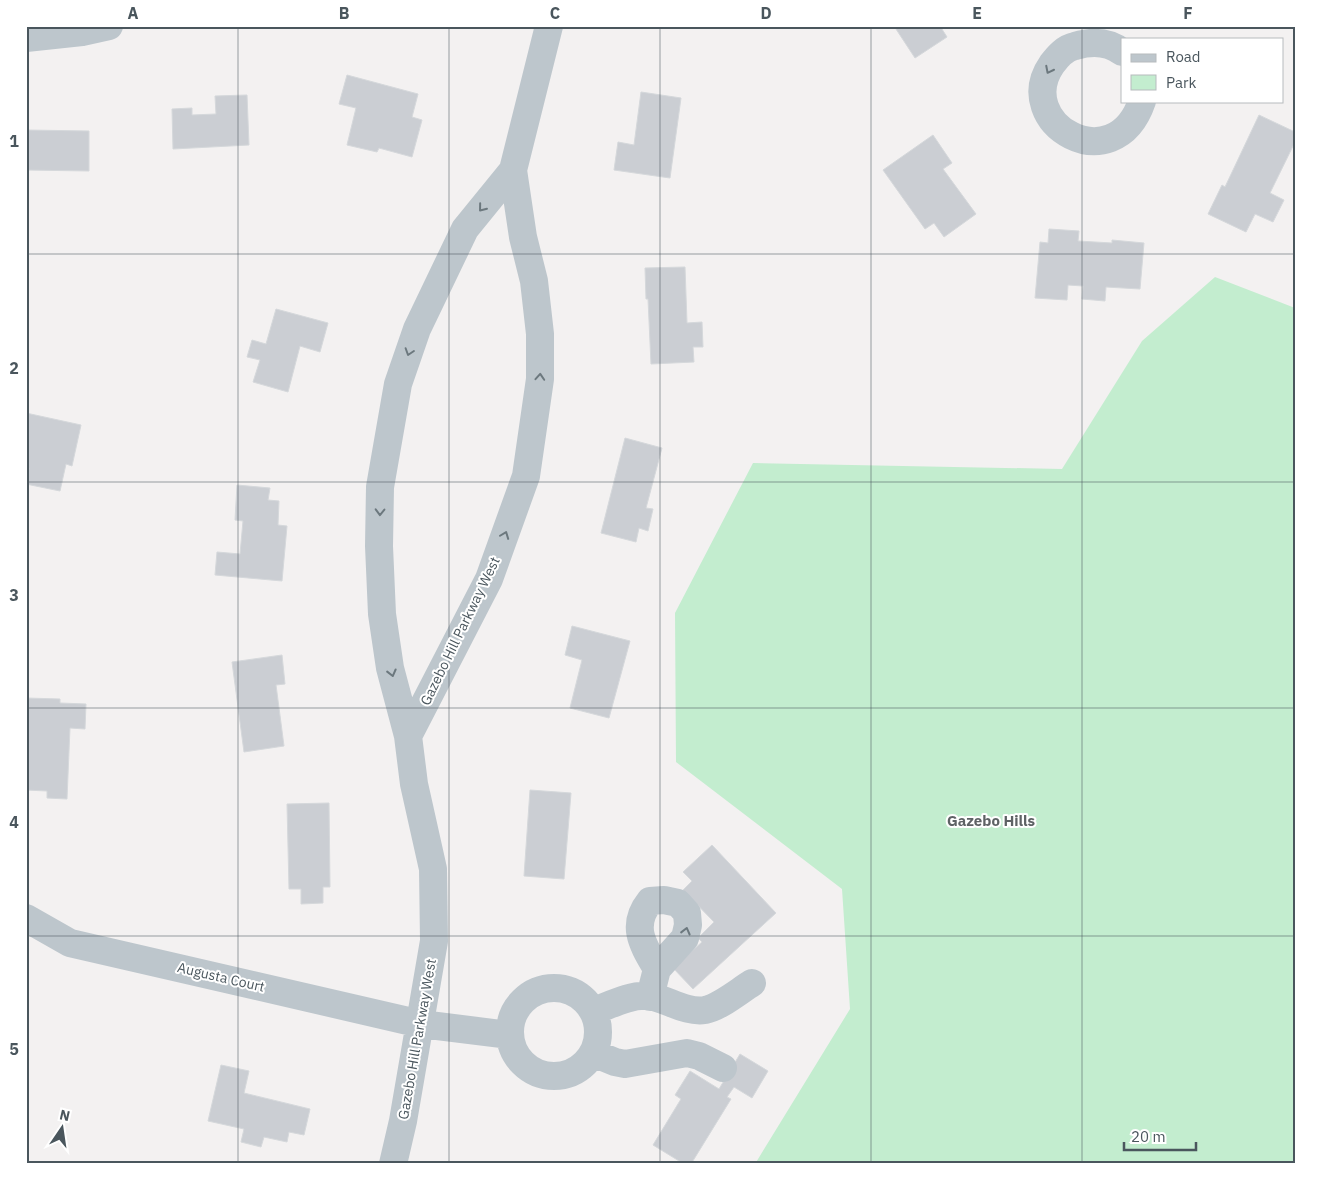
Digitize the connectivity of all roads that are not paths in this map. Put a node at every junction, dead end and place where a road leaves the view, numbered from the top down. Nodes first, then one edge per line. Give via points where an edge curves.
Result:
1 (109, 26) edge
2 (549, 26) edge
3 (1066, 36) edge
4 (26, 38) edge
5 (1121, 51) edge
6 (1142, 102) edge
7 (513, 170) junction
8 (408, 736) junction
9 (26, 918) edge
10 (656, 969) dead end
11 (752, 983) dead end
12 (650, 996) junction
13 (594, 1011) junction
14 (421, 1024) junction
15 (510, 1035) junction
16 (593, 1053) junction
17 (723, 1068) dead end
18 (392, 1164) edge

1 - 4 street
2 - 7 street, Gazebo Hill Parkway West
3 - 5 street via 1102,43
3 -> 6 street via 1047,70 1043,87 1044,104 1051,120 1063,132 1079,140 1096,142 1113,137 1136,117
8 -> 7 street, Gazebo Hill Parkway West via 489,579 526,476 540,379 540,334 534,281
7 -> 8 street, Gazebo Hill Parkway West via 465,230 417,330 398,384 380,487 379,546 382,614 390,668
8 - 14 street, Gazebo Hill Parkway West via 414,784 433,869 434,941
9 - 14 street, Augusta Court via 70,942
10 - 12 street
11 - 12 street via 706,1010 694,1010
12 - 13 street via 637,996
13 - 15 street via 572,991 557,987 542,989 528,995 518,1006 511,1020
13 - 16 street via 598,1040
14 - 15 street, Augusta Court
14 - 18 street, Gazebo Hill Parkway West
15 - 16 street via 520,1060 531,1070 544,1075 559,1076 572,1072
16 - 17 street via 625,1064 687,1053

